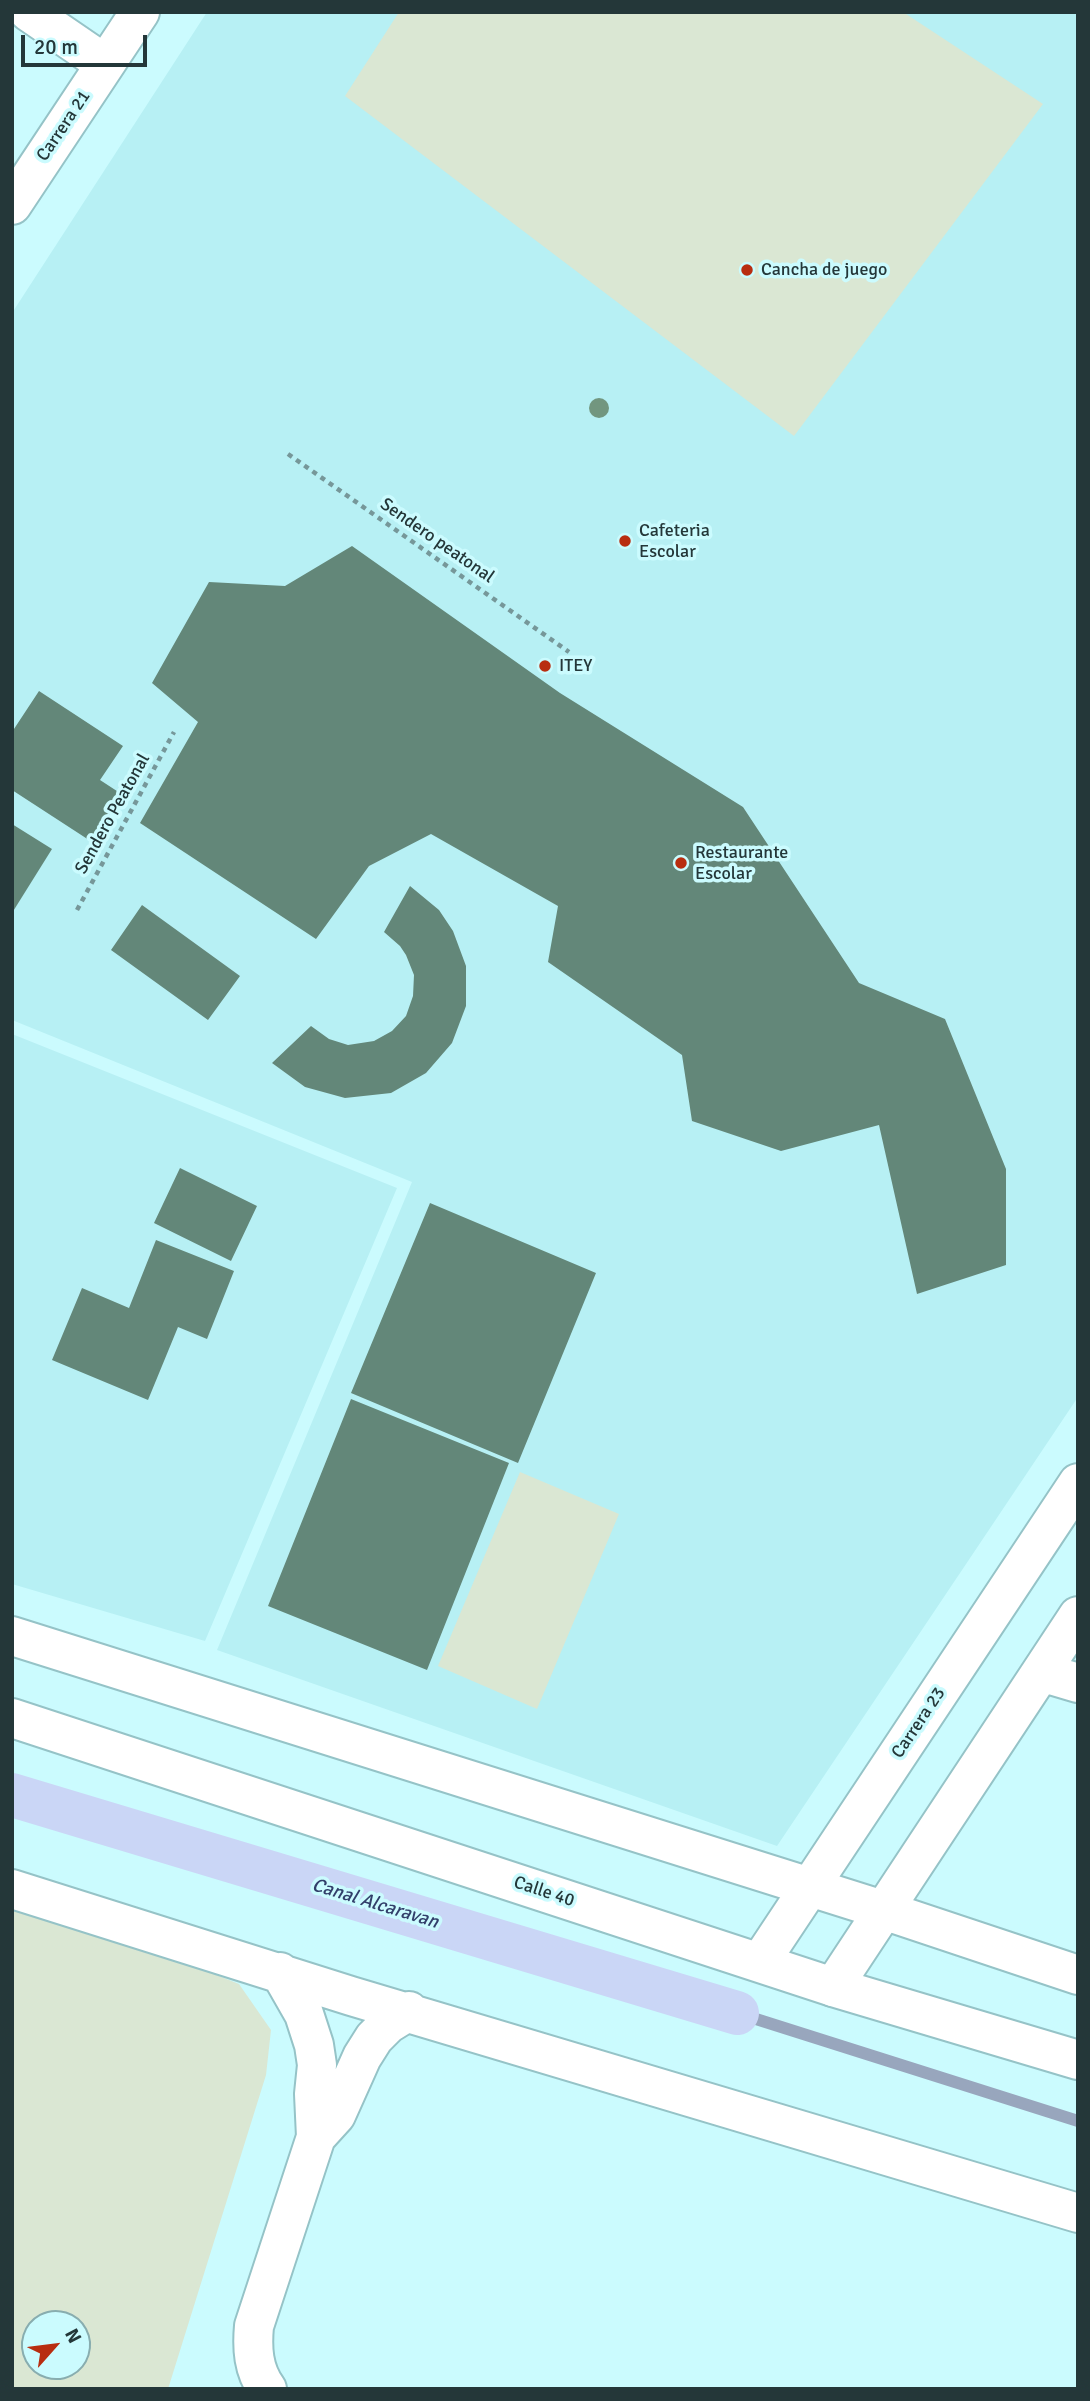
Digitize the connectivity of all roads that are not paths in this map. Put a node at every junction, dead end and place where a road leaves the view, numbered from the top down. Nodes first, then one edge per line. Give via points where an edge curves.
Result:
1 (29, 12) edge
2 (140, 12) edge
3 (106, 64) junction
4 (12, 205) edge
5 (1078, 1483) edge
6 (1078, 1616) edge
7 (12, 1636) edge
8 (1041, 1672) junction
9 (1078, 1683) edge
10 (12, 1718) edge
11 (810, 1887) junction
12 (12, 1889) edge
13 (883, 1910) junction
14 (760, 1962) junction
15 (280, 1972) junction
16 (1078, 1975) edge
17 (833, 1987) junction
18 (409, 2011) junction
19 (1078, 2060) edge
20 (316, 2137) junction
21 (1078, 2213) edge
22 (267, 2389) edge

1 - 3 main road
2 - 3 main road, Carrera 21
3 - 4 main road, Carrera 21
5 - 11 main road, Carrera 23
6 - 8 main road
7 - 11 main road
8 - 9 main road
8 - 13 main road
10 - 14 main road, Calle 40
11 - 13 main road
11 - 14 main road, Carrera 23
12 - 15 main road
13 - 16 main road
13 - 17 main road
14 - 17 main road, Calle 40
15 - 18 main road
15 - 20 main road via 304,2014 314,2045
17 - 19 main road, Calle 40
18 - 20 main road via 374,2038 336,2115
18 - 21 main road
20 - 22 main road via 254,2326 255,2364

